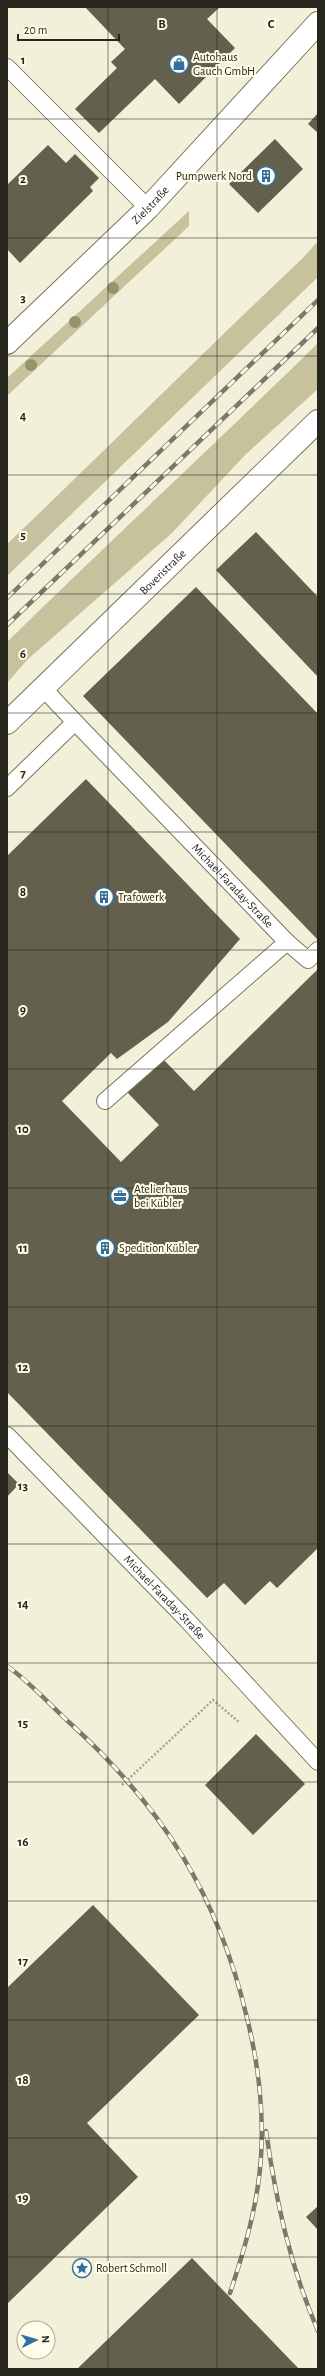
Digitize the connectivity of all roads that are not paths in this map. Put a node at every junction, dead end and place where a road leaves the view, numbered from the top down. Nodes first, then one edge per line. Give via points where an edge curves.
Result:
1 (318, 24) edge
2 (7, 67) edge
3 (148, 208) junction
4 (7, 343) edge
5 (318, 421) edge
6 (43, 688) junction
7 (75, 722) junction
8 (7, 723) edge
9 (7, 788) edge
10 (287, 942) junction
11 (318, 950) edge
12 (105, 1101) dead end
13 (7, 1435) edge
14 (318, 1762) edge

1 - 3 street, Zielstraße
2 - 3 lane
3 - 4 street, Zielstraße
5 - 6 street, Boveristraße
6 - 7 lane, Michael-Faraday-Straße
6 - 8 street, Boveristraße
7 - 9 lane
7 - 10 lane, Michael-Faraday-Straße
10 - 11 lane, Michael-Faraday-Straße via 308,960
10 - 12 lane
13 - 14 lane, Michael-Faraday-Straße via 186,1619

